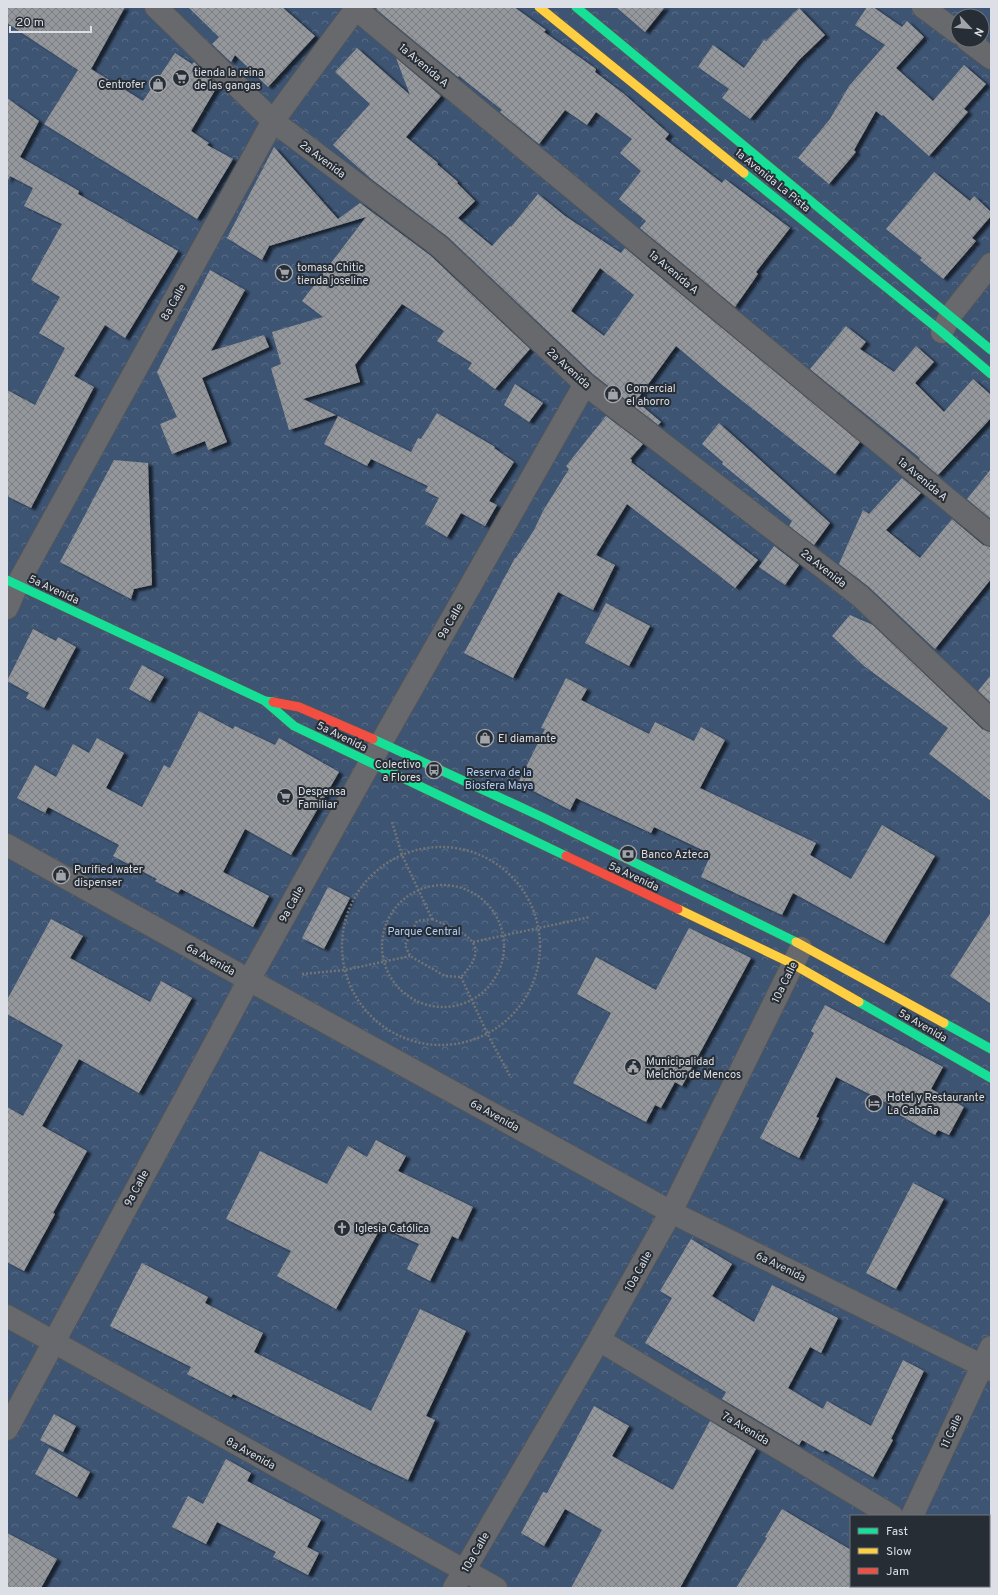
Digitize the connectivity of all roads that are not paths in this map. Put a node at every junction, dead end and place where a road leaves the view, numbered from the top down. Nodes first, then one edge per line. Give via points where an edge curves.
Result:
1 (156, 7) edge
2 (539, 7) edge
3 (576, 7) edge
4 (923, 7) edge
5 (357, 8) edge
6 (950, 27) edge
7 (978, 48) edge
8 (991, 58) edge
9 (273, 121) junction
10 (991, 264) edge
11 (946, 324) junction
12 (991, 350) edge
13 (991, 374) edge
14 (585, 384) junction
15 (991, 536) edge
16 (12, 583) edge
17 (7, 608) edge
18 (265, 702) junction
19 (991, 720) edge
20 (381, 743) junction
21 (369, 763) junction
22 (7, 845) edge
23 (802, 945) junction
24 (793, 964) junction
25 (249, 980) junction
26 (938, 1019) junction
27 (925, 1040) junction
28 (991, 1049) edge
29 (991, 1078) edge
30 (671, 1212) junction
31 (7, 1316) edge
32 (599, 1340) junction
33 (53, 1342) junction
34 (988, 1360) edge
35 (7, 1429) edge
36 (890, 1515) edge
37 (912, 1515) edge
38 (459, 1580) edge
39 (496, 1588) edge

1 - 9 street, 2a Avenida
2 - 11 street, 1a Avenida La Pista
3 - 11 street, 1a Avenida La Pista
4 - 6 street
5 - 9 street, 8a Calle
5 - 15 street, 1a Avenida A
7 - 8 street
9 - 14 street, 2a Avenida via 439,246
9 - 16 street, 8a Calle
10 - 11 street
11 - 12 street, 1a Avenida La Pista
11 - 13 street, 1a Avenida La Pista
14 - 19 street, 2a Avenida via 860,596
14 - 20 street, 9a Calle
16 - 17 street, 8a Calle
16 - 18 street, 5a Avenida
18 - 20 street, 5a Avenida via 299,707
18 - 21 street, 5a Avenida via 294,726
20 - 21 street, 9a Calle
20 - 23 street, 5a Avenida via 542,817
21 - 24 street, 5a Avenida
21 - 25 street, 9a Calle
22 - 25 street, 6a Avenida
23 - 24 street, 10a Calle
23 - 26 street, 5a Avenida
24 - 27 street, 5a Avenida
24 - 30 street, 10a Calle
25 - 30 street, 6a Avenida
25 - 33 street, 9a Calle
26 - 27 street
26 - 28 street, 5a Avenida
27 - 29 street, 5a Avenida
30 - 32 street, 10a Calle
30 - 34 street, 6a Avenida
31 - 33 street, 8a Avenida
32 - 36 street, 7a Avenida
32 - 38 street, 10a Calle
33 - 35 street, 9a Calle
33 - 38 street, 8a Avenida
34 - 37 street, 11 Calle
38 - 39 street, 8a Avenida

